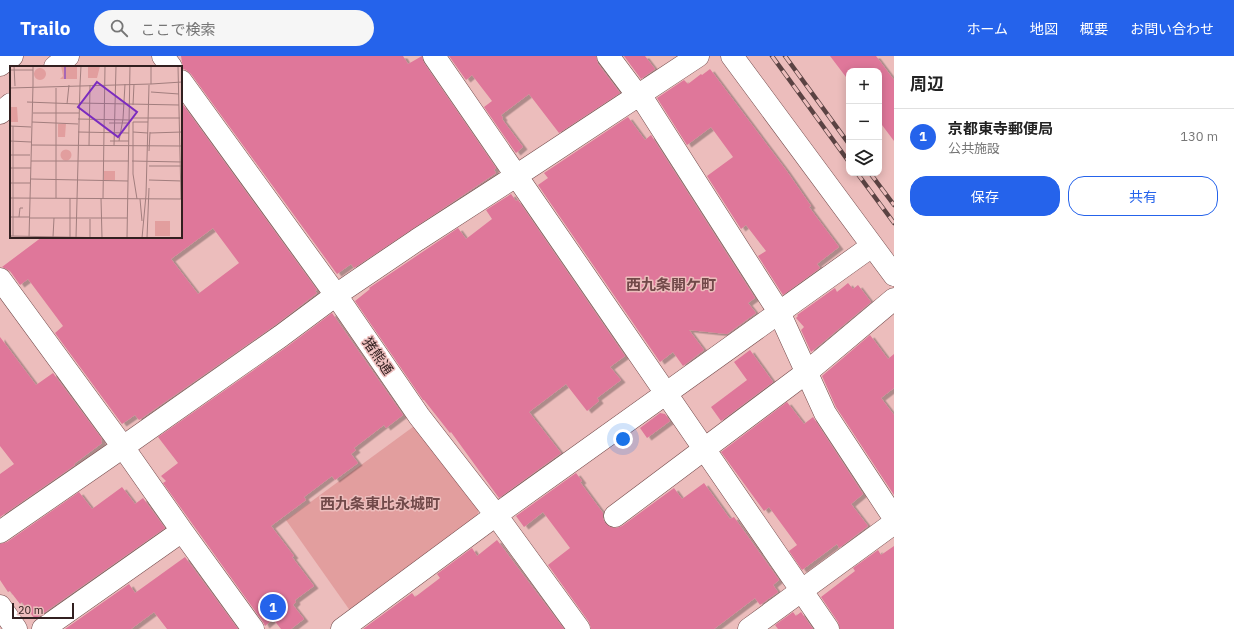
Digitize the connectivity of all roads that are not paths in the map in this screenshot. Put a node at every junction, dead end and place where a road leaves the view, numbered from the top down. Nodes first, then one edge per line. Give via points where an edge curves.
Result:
1 (12, 56) edge
2 (68, 56) edge
3 (162, 56) edge
4 (434, 56) edge
5 (608, 56) edge
6 (698, 56) edge
7 (732, 56) edge
8 (0, 65) edge
9 (56, 66) edge
10 (169, 66) edge
11 (182, 82) edge
12 (638, 96) junction
13 (10, 105) edge
14 (0, 113) edge
15 (516, 176) junction
16 (872, 246) junction
17 (894, 275) edge
18 (0, 279) edge
19 (336, 295) junction
20 (894, 300) edge
21 (779, 312) junction
22 (807, 372) junction
23 (667, 393) junction
24 (123, 447) junction
25 (705, 449) junction
26 (496, 515) junction
27 (615, 516) dead end
28 (894, 518) edge
29 (894, 523) edge
30 (0, 532) edge
31 (182, 532) junction
32 (802, 591) junction
33 (0, 606) edge
34 (16, 629) edge
35 (43, 629) edge
36 (253, 629) edge
37 (342, 629) edge
38 (579, 629) edge
39 (749, 629) edge
40 (828, 629) edge

1 - 8 main road
2 - 9 main road
3 - 10 main road
4 - 15 main road
5 - 12 main road
6 - 12 main road
7 - 16 main road
11 - 19 main road, 猪熊通
12 - 15 main road
12 - 21 main road via 646,104
13 - 14 main road
15 - 19 main road
15 - 23 main road
16 - 17 main road
16 - 21 main road
18 - 24 main road
19 - 24 main road
19 - 26 main road, 猪熊通 via 419,416
20 - 22 main road
21 - 22 main road
21 - 23 main road
22 - 25 main road
22 - 28 main road via 825,413
23 - 25 main road
23 - 26 main road
24 - 30 main road
24 - 31 main road
25 - 27 main road
25 - 32 main road
26 - 37 main road
26 - 38 main road, 猪熊通
29 - 32 main road
31 - 35 main road
31 - 36 main road
32 - 39 main road
32 - 40 main road
33 - 34 main road

